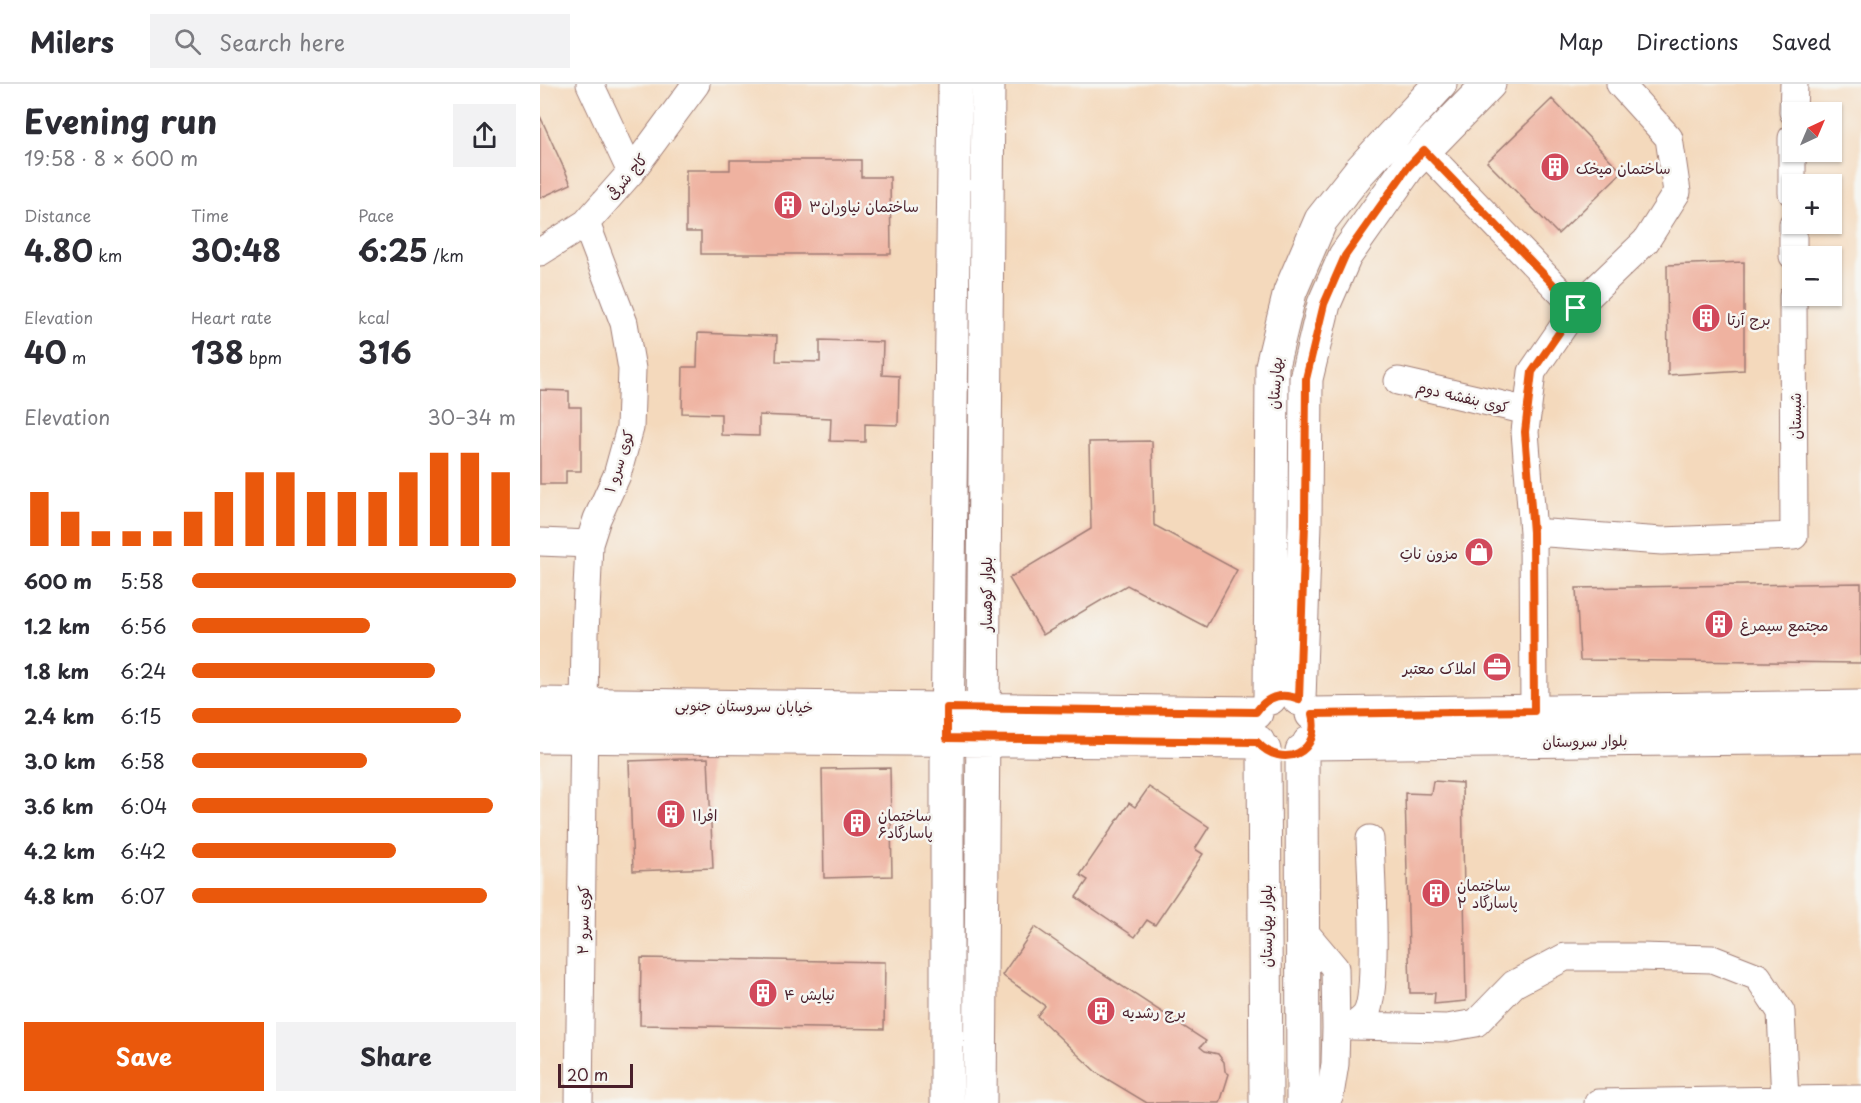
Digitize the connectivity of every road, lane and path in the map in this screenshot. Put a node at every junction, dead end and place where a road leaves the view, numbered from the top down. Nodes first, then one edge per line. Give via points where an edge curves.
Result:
1 (590, 84) edge
2 (696, 84) edge
3 (955, 84) edge
4 (988, 84) edge
5 (1440, 84) edge
6 (1489, 84) edge
7 (1620, 84) edge
8 (1794, 84) edge
9 (1793, 102) edge
10 (1424, 150) junction
11 (631, 172) junction
12 (586, 223) junction
13 (540, 252) edge
14 (1793, 306) edge
15 (1576, 308) junction
16 (1398, 381) dead end
17 (1528, 411) junction
18 (1533, 532) junction
19 (540, 542) edge
20 (589, 544) junction
21 (585, 703) junction
22 (540, 704) edge
23 (1861, 707) edge
24 (1534, 711) junction
25 (947, 723) junction
26 (983, 724) junction
27 (1284, 726) junction
28 (540, 736) edge
29 (585, 736) junction
30 (1861, 737) edge
31 (1370, 839) dead end
32 (1303, 930) junction
33 (1345, 1027) junction
34 (1861, 1099) edge
35 (1785, 1100) junction
36 (579, 1103) edge
37 (947, 1103) edge
38 (980, 1103) edge
39 (1266, 1103) edge
40 (1303, 1103) edge
41 (1321, 1103) edge
42 (1598, 1103) edge

1 - 11 street
2 - 11 street, کاج شرقی
3 - 25 street
4 - 26 street, بلوار کوهسار
5 - 27 street, بهارستان via 1359,172 1321,220 1290,292 1272,366
6 - 10 street, بهارستان
7 - 15 street via 1669,138 1677,192 1646,241
8 - 9 street
10 - 15 street
10 - 27 street, بهارستان via 1345,256 1324,304 1306,379 1305,524
11 - 12 street, کاج شرقی
12 - 13 street, کاج شرقی
12 - 20 street, کوی سرو ۱ via 624,323 632,369 630,428
14 - 18 street, شبستان via 1794,536 1662,541
15 - 17 street via 1532,372
16 - 17 street, کوی بنفشه دوم
17 - 18 street via 1525,432
18 - 24 street
19 - 20 street
20 - 21 street, کوی سرو ۱
21 - 22 street, خیابان سروستان جنوبی
21 - 25 street, خیابان سروستان جنوبی
21 - 29 street, کوی سرو ۲
23 - 24 street, بلوار سروستان
24 - 27 street, بلوار سروستان
25 - 26 street
25 - 29 street, خیابان سروستان جنوبی
25 - 37 street
26 - 27 street
26 - 38 street, بلوار کوهسار
27 - 30 street, بلوار سروستان
27 - 32 street
27 - 39 street, بلوار بهارستان
28 - 29 street, خیابان سروستان جنوبی
29 - 36 street, کوی سرو ۲
31 - 33 street via 1373,980 1366,1015
32 - 33 street via 1335,969
32 - 40 street
33 - 35 street via 1447,1028 1476,1023 1514,984 1565,957 1712,959 1758,977 1781,1012
33 - 41 street via 1330,1095
34 - 35 street
35 - 42 street

